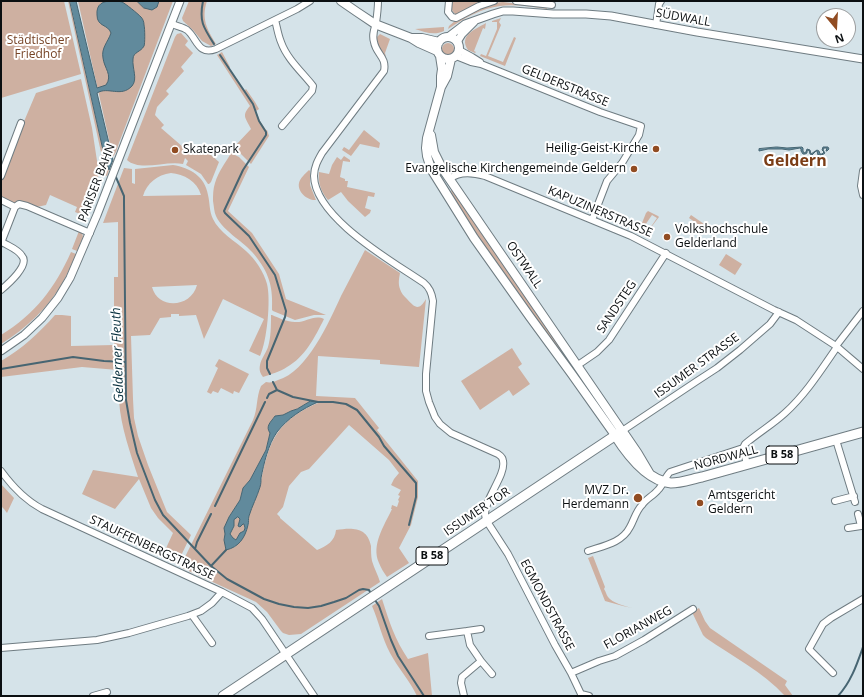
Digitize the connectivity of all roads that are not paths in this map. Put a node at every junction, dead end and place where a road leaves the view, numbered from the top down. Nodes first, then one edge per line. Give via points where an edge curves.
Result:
1 (180, 1) edge
2 (310, 1) edge
3 (341, 1) edge
4 (378, 1) edge
5 (449, 1) edge
6 (494, 1) edge
7 (516, 1) edge
8 (661, 1) edge
9 (551, 3) edge
10 (553, 14) junction
11 (275, 20) junction
12 (476, 20) junction
13 (172, 24) junction
14 (375, 24) junction
15 (656, 25) junction
16 (448, 37) junction
17 (411, 38) junction
18 (439, 42) junction
19 (456, 52) junction
20 (438, 53) junction
21 (863, 59) edge
22 (441, 87) junction
23 (21, 123) dead end
24 (282, 126) dead end
25 (431, 128) junction
26 (863, 171) edge
27 (1, 176) edge
28 (450, 179) junction
29 (444, 190) junction
30 (863, 195) edge
31 (1, 200) edge
32 (15, 207) junction
33 (592, 220) junction
34 (90, 232) junction
35 (1, 242) edge
36 (666, 253) junction
37 (1, 290) edge
38 (863, 311) edge
39 (779, 312) junction
40 (836, 346) junction
41 (1, 351) edge
42 (578, 365) junction
43 (863, 368) edge
44 (571, 373) junction
45 (863, 432) edge
46 (618, 433) junction
47 (836, 440) junction
48 (743, 448) junction
49 (747, 464) junction
50 (1, 470) edge
51 (664, 482) junction
52 (835, 501) dead end
53 (858, 514) dead end
54 (486, 520) junction
55 (862, 526) edge
56 (848, 528) dead end
57 (588, 550) dead end
58 (222, 592) junction
59 (863, 599) edge
60 (693, 609) dead end
61 (192, 615) junction
62 (481, 629) dead end
63 (467, 631) junction
64 (429, 636) dead end
65 (212, 643) dead end
66 (1, 648) edge
67 (286, 654) junction
68 (481, 661) junction
69 (571, 673) junction
70 (833, 673) dead end
71 (492, 674) dead end
72 (107, 692) dead end
73 (580, 695) edge
74 (93, 696) edge
75 (223, 696) edge
76 (314, 696) edge
77 (464, 696) edge
78 (589, 696) edge

1 - 13 street, PARISER BAHN
2 - 11 street
3 - 14 main road
4 - 14 street
5 - 6 street via 448,12 456,18
7 - 9 street
8 - 15 street
9 - 10 street
10 - 12 street, SÜDWALL via 503,11
10 - 15 street, SÜDWALL via 600,15
11 - 13 street via 210,51 199,46 185,28
11 - 24 street via 281,43 296,67 313,86 312,91
12 - 16 street, SÜDWALL via 462,26
12 - 19 street, SÜDWALL via 462,34
13 - 34 street, PARISER BAHN
14 - 17 main road
14 - 54 street via 373,40 384,59 384,71 322,153 315,166 315,183 325,205 340,222 424,283 432,294 425,379 432,410 440,424 451,433 498,454 504,462 503,470 490,496
15 - 21 street, SÜDWALL
16 - 18 main road
16 - 19 main road via 452,38
17 - 18 main road
17 - 20 main road
18 - 20 main road
19 - 20 main road via 446,59
19 - 22 main road, OSTWALL
19 - 33 street, GELDERSTRASSE via 471,62 641,126 622,164 607,181
20 - 22 main road, OSTWALL via 442,69
22 - 25 main road, OSTWALL
23 - 27 street
25 - 28 main road, OSTWALL via 434,152
25 - 29 main road, OSTWALL via 426,148 429,164
26 - 30 street
28 - 29 main road
28 - 33 street, KAPUZINERSTRASSE via 462,174 485,176
28 - 42 main road, OSTWALL
29 - 44 main road, OSTWALL via 474,238
31 - 32 street
32 - 34 street via 19,204 27,206
32 - 35 street
33 - 36 street, KAPUZINERSTRASSE
34 - 41 street, PARISER BAHN via 70,278 58,298 32,327
35 - 37 street via 19,252 24,258 24,264
36 - 39 street, KAPUZINERSTRASSE
36 - 42 street, SANDSTEG via 609,340
38 - 40 street
39 - 40 street, KAPUZINERSTRASSE
39 - 46 street, ISSUMER STRASSE via 770,324 721,364
40 - 43 street, KAPUZINERSTRASSE
40 - 48 street via 819,373 793,405
42 - 44 main road
42 - 46 main road, OSTWALL
44 - 46 main road, OSTWALL
45 - 47 main road, NORDWALL / B 58
46 - 51 main road, NORDWALL / B 58 via 628,454 638,465
46 - 54 main road, ISSUMER TOR / B 58
47 - 49 main road, NORDWALL / B 58
47 - 52 street via 854,499
48 - 49 street
48 - 51 street, NORDWALL via 672,471
49 - 51 main road, NORDWALL / B 58 via 683,482
50 - 58 street, STAUFFENBERGSTRASSE via 17,491 42,509
51 - 57 street via 640,507 623,536 614,542
53 - 55 street
54 - 67 main road, ISSUMER TOR / B 58
54 - 69 street, EGMONDSTRASSE via 508,554
55 - 56 street
58 - 61 street via 207,608
58 - 67 street, STAUFFENBERGSTRASSE via 256,612
59 - 70 street via 823,624 809,649
60 - 69 street, FLORIANWEG via 615,656
61 - 65 street
61 - 66 street via 102,639
62 - 63 street
63 - 64 street
63 - 68 street via 470,645
67 - 75 main road, B 58
67 - 76 street, STAUFFENBERGSTRASSE
68 - 71 street
68 - 77 street via 462,677
69 - 73 street, EGMONDSTRASSE
72 - 74 street
73 - 78 street, EGMONDSTRASSE

